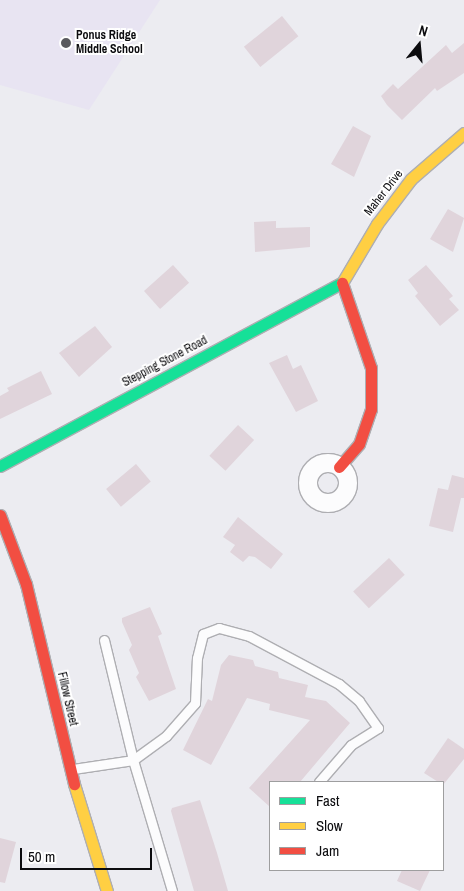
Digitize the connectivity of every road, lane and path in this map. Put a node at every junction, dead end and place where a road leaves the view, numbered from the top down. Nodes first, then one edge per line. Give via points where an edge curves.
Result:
1 (464, 133) edge
2 (342, 283) junction
3 (0, 466) edge
4 (339, 467) dead end
5 (0, 515) edge
6 (104, 640) dead end
7 (133, 760) junction
8 (70, 770) junction
9 (320, 781) edge
10 (107, 891) edge
11 (172, 891) edge

1 - 2 street, Maher Drive via 410,179 377,224
2 - 3 street, Stepping Stone Road
2 - 4 street via 371,368 372,409 359,444
5 - 8 street, Fillow Street via 26,584
6 - 7 lane
7 - 8 lane
7 - 9 lane via 166,736 196,702 197,658 203,634 219,628 249,636 339,684 359,701 378,728 351,745
7 - 11 lane
8 - 10 street, Fillow Street via 98,852

